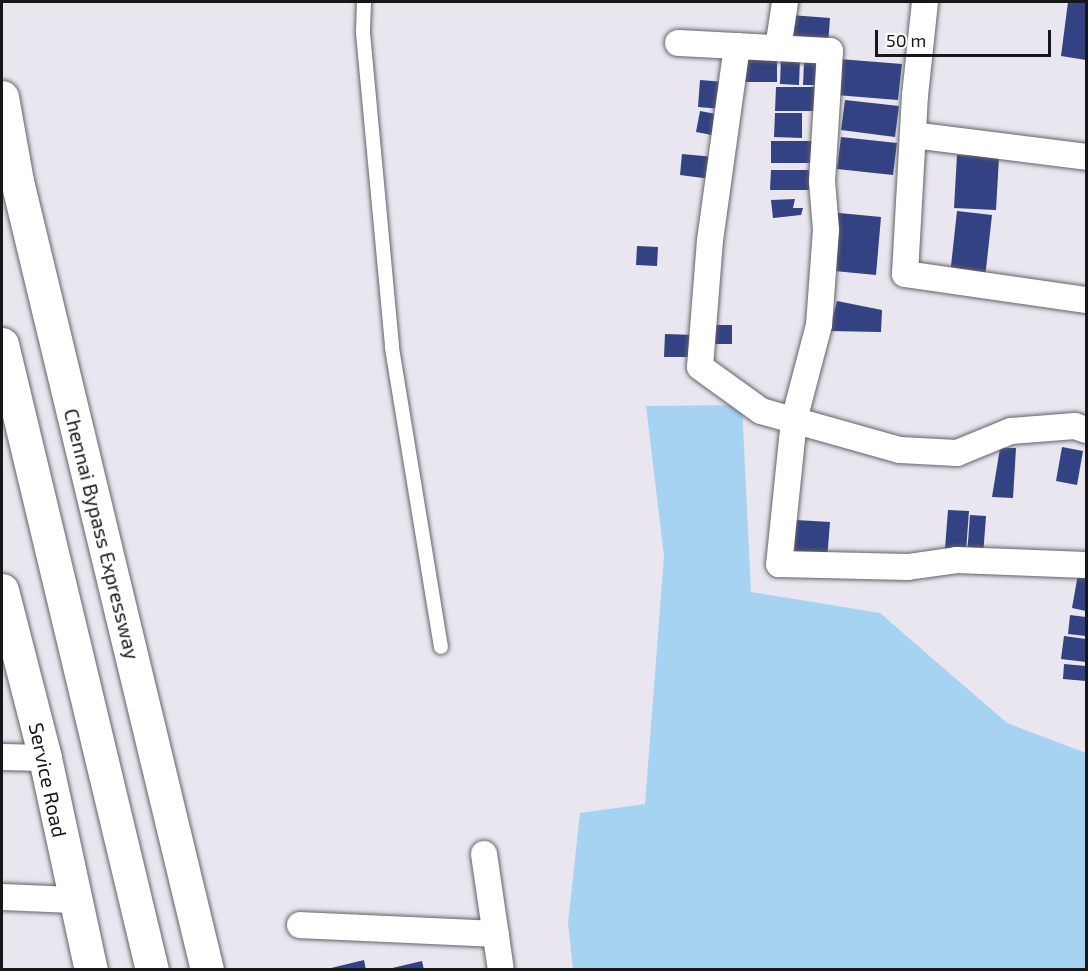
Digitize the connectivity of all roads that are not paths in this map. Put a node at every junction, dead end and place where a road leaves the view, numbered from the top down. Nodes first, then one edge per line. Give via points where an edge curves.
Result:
1 (364, 2) edge
2 (785, 2) edge
3 (926, 2) edge
4 (678, 43) dead end
5 (737, 46) junction
6 (778, 48) junction
7 (2, 97) edge
8 (913, 135) junction
9 (1086, 157) edge
10 (1086, 300) edge
11 (2, 344) edge
12 (794, 420) junction
13 (1086, 430) edge
14 (1086, 565) edge
15 (3, 604) edge
16 (441, 646) dead end
17 (2, 758) edge
18 (45, 758) junction
19 (484, 854) dead end
20 (2, 897) edge
21 (73, 900) junction
22 (300, 925) dead end
23 (496, 934) junction
24 (91, 969) edge
25 (152, 969) edge
26 (207, 969) edge
27 (501, 969) edge

1 - 16 lane via 363,33 392,348
2 - 6 street
3 - 8 street
4 - 5 street
5 - 6 street
5 - 12 street via 710,240 700,367 761,411
6 - 12 street via 830,51 822,181 826,230 819,325
7 - 26 main road, Chennai Bypass Expressway via 16,182
8 - 9 street
8 - 10 street via 905,274
11 - 25 main road
12 - 13 street via 900,450 957,453 1011,431 1075,426
12 - 14 street via 779,564 908,567 969,560
15 - 18 main road, Service Road
17 - 18 street
18 - 21 main road, Service Road
19 - 23 street
20 - 21 street
21 - 24 main road, Service Road
22 - 23 street
23 - 27 street

